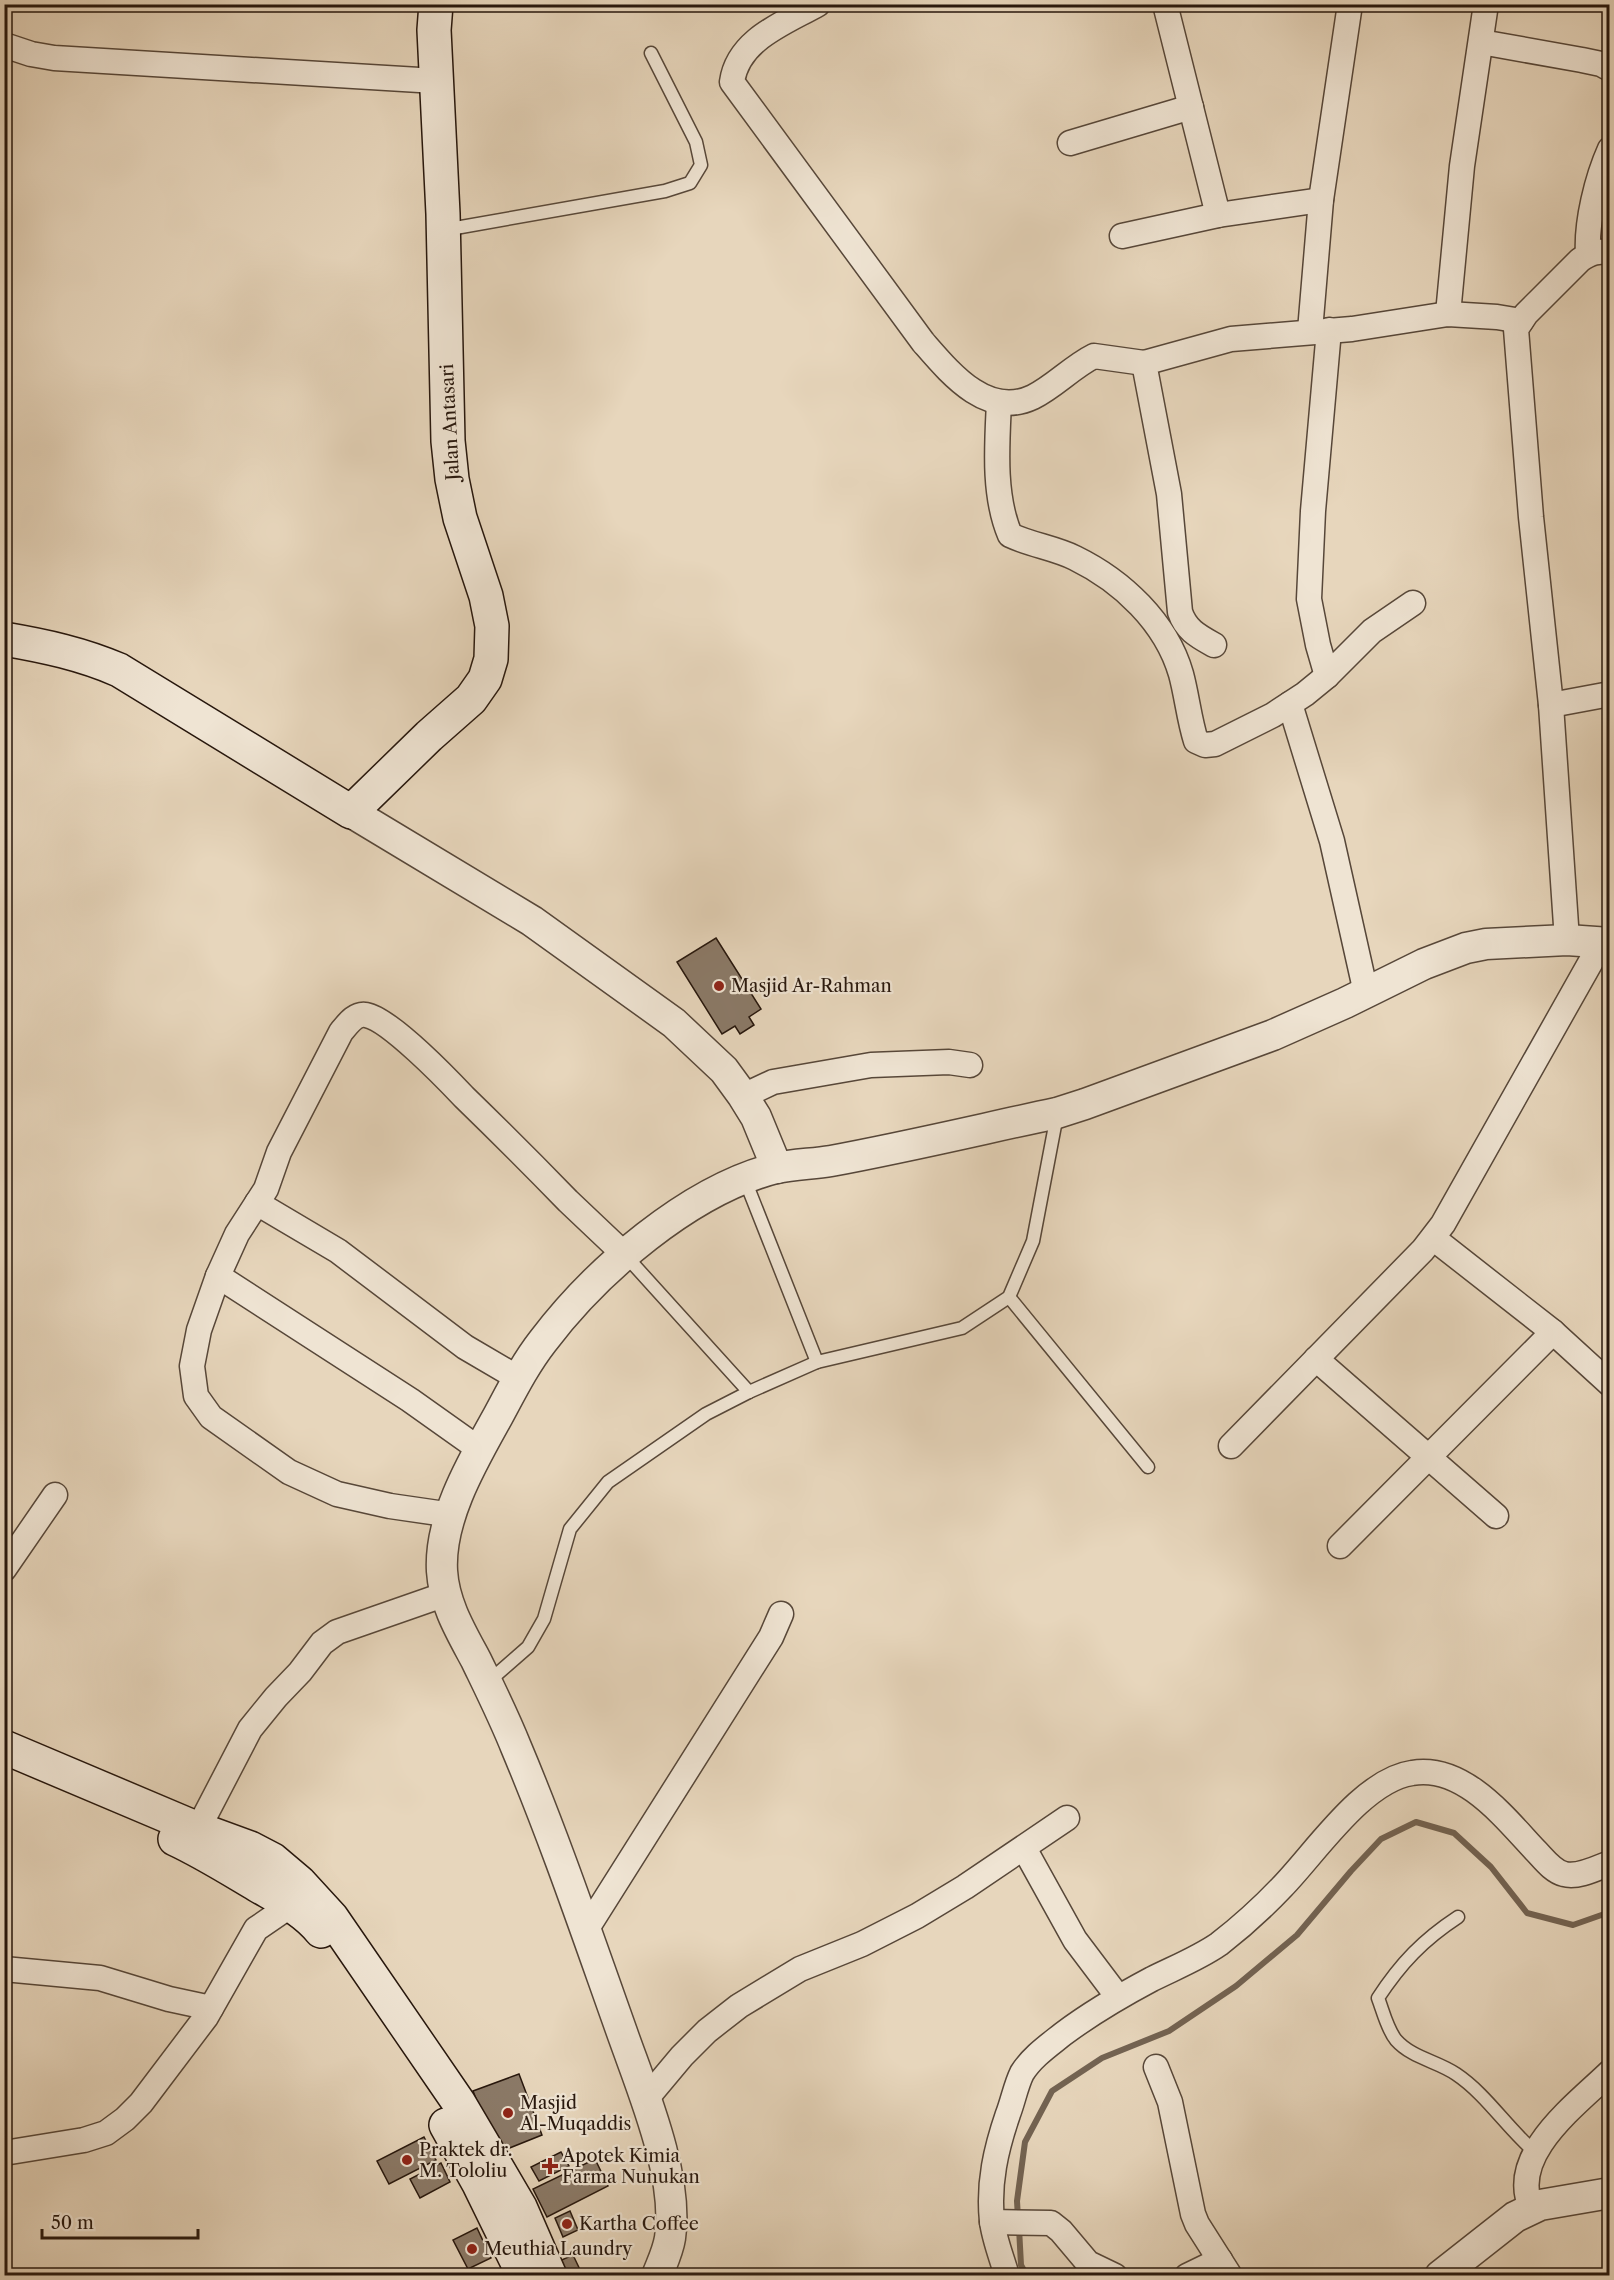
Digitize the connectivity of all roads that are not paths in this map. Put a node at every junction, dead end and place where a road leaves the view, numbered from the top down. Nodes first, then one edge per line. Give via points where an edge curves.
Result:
1 (436, 4) edge
2 (818, 4) edge
3 (1166, 4) edge
4 (1350, 4) edge
5 (1486, 4) edge
6 (1481, 42) junction
7 (4, 45) edge
8 (651, 53) dead end
9 (1610, 69) edge
10 (436, 81) junction
11 (1191, 107) junction
12 (1070, 143) dead end
13 (1610, 148) edge
14 (1321, 200) junction
15 (1218, 214) junction
16 (443, 230) junction
17 (1122, 236) dead end
18 (1599, 254) edge
19 (1448, 314) junction
20 (1521, 321) junction
21 (1319, 331) junction
22 (1144, 363) junction
23 (999, 402) junction
24 (1413, 603) dead end
25 (4, 639) edge
26 (1214, 645) dead end
27 (1327, 676) junction
28 (1610, 694) edge
29 (1290, 704) junction
30 (1551, 705) junction
31 (351, 812) junction
32 (1567, 940) junction
33 (1606, 942) edge
34 (1366, 993) junction
35 (970, 1065) dead end
36 (743, 1096) junction
37 (1057, 1113) junction
38 (777, 1168) junction
39 (745, 1180) junction
40 (257, 1203) junction
41 (1433, 1238) junction
42 (625, 1255) junction
43 (218, 1276) junction
44 (1009, 1297) junction
45 (1553, 1332) junction
46 (1316, 1359) junction
47 (817, 1362) junction
48 (518, 1378) junction
49 (1610, 1384) edge
50 (749, 1392) junction
51 (1231, 1446) dead end
52 (479, 1449) junction
53 (1428, 1458) junction
54 (1148, 1467) dead end
55 (55, 1495) dead end
56 (452, 1515) junction
57 (1496, 1516) dead end
58 (1340, 1546) dead end
59 (4, 1569) edge
60 (446, 1594) junction
61 (782, 1614) dead end
62 (487, 1683) junction
63 (4, 1747) edge
64 (4, 1771) edge
65 (1067, 1818) dead end
66 (198, 1829) junction
67 (1024, 1848) junction
68 (1610, 1863) edge
69 (291, 1905) junction
70 (1458, 1917) dead end
71 (586, 1930) junction
72 (4, 1969) edge
73 (1118, 1996) junction
74 (211, 2008) junction
75 (1156, 2067) dead end
76 (1610, 2072) edge
77 (646, 2099) junction
78 (1535, 2152) junction
79 (4, 2153) edge
80 (1610, 2193) edge
81 (1532, 2209) junction
82 (994, 2223) junction
83 (1225, 2268) edge
84 (524, 2276) edge
85 (549, 2276) edge
86 (657, 2276) edge
87 (1007, 2276) edge
88 (1115, 2276) edge
89 (1187, 2276) edge
90 (1440, 2276) edge

1 - 10 main road, Jalan Antasari
2 - 23 street via 753,43 734,70 732,82 923,342 969,388
3 - 11 street
4 - 14 street
5 - 6 street
6 - 9 street via 1582,60
6 - 19 street via 1461,166
7 - 10 street via 54,58
8 - 16 lane via 696,142 701,165 690,183 665,191
10 - 16 main road, Jalan Antasari
11 - 12 street
11 - 15 street
13 - 18 street via 1587,240
14 - 15 street
14 - 21 street
15 - 17 street
16 - 31 main road, Jalan Antasari via 452,479 460,518 486,596 492,626 491,659 485,679 471,699
18 - 20 street
19 - 20 street
19 - 21 street
20 - 30 street via 1516,329 1517,352
21 - 22 street via 1232,339
21 - 27 street via 1309,599
22 - 23 street via 1094,356 1033,396 1014,404
22 - 26 street via 1169,494 1180,612 1193,633
23 - 29 street via 1000,507 1010,535 1072,557 1106,575 1140,605 1168,643 1180,672 1196,741 1215,744
24 - 27 street via 1372,631
25 - 31 main road via 92,658 119,670
27 - 29 street
28 - 30 street
29 - 34 street via 1332,841
30 - 32 street
31 - 36 street via 532,921 616,981 700,1046
32 - 33 street
32 - 34 street via 1466,948
33 - 41 street
34 - 37 street via 1273,1035
35 - 36 street via 871,1065 773,1082
36 - 38 street
37 - 38 street via 829,1161
37 - 44 lane via 1033,1242
38 - 39 street
39 - 42 street via 677,1215
39 - 47 lane
40 - 42 street via 341,1032 359,1015 366,1015 433,1065
40 - 43 street via 237,1234
40 - 48 street via 338,1251 465,1347
41 - 45 street
41 - 46 street
42 - 48 street via 580,1296
42 - 50 lane
43 - 52 street
43 - 56 street via 199,1330 192,1366 196,1396 211,1417 289,1472 338,1494
44 - 47 lane via 962,1328
44 - 54 lane
45 - 49 street
45 - 53 street
46 - 51 street
46 - 53 street
47 - 50 lane
48 - 52 street
50 - 62 lane via 706,1414 608,1482 570,1529 544,1619 528,1647
52 - 56 street
53 - 57 street
53 - 58 street
55 - 59 street
56 - 60 street via 443,1557
60 - 62 street
60 - 66 street via 337,1632 322,1643 250,1729
61 - 71 street
62 - 71 street via 518,1750
63 - 66 main road
64 - 69 main road via 199,1850
65 - 67 street
66 - 85 main road via 273,1860 332,1918 459,2103 520,2207
67 - 73 street via 1075,1940
67 - 77 street via 917,1916 800,1969 739,2006 707,2031
68 - 73 street via 1578,1874 1559,1872 1473,1790 1432,1772 1396,1776 1367,1795 1282,1887 1218,1944
69 - 74 street via 256,1929
69 - 84 main road via 324,1935 436,2108
70 - 78 lane via 1420,1945 1378,1998 1396,2040 1419,2057 1456,2074
71 - 77 street
72 - 74 street via 100,1978
73 - 82 street via 1039,2052 1022,2074 994,2163
74 - 79 street via 141,2103 106,2133
75 - 83 street via 1170,2102 1193,2214
76 - 78 street via 1555,2125
77 - 86 street via 662,2153 670,2211 670,2236
78 - 81 street via 1527,2185
80 - 81 street
81 - 90 street via 1515,2217
82 - 87 street
82 - 88 street via 1048,2223 1061,2231 1088,2263
83 - 89 street

